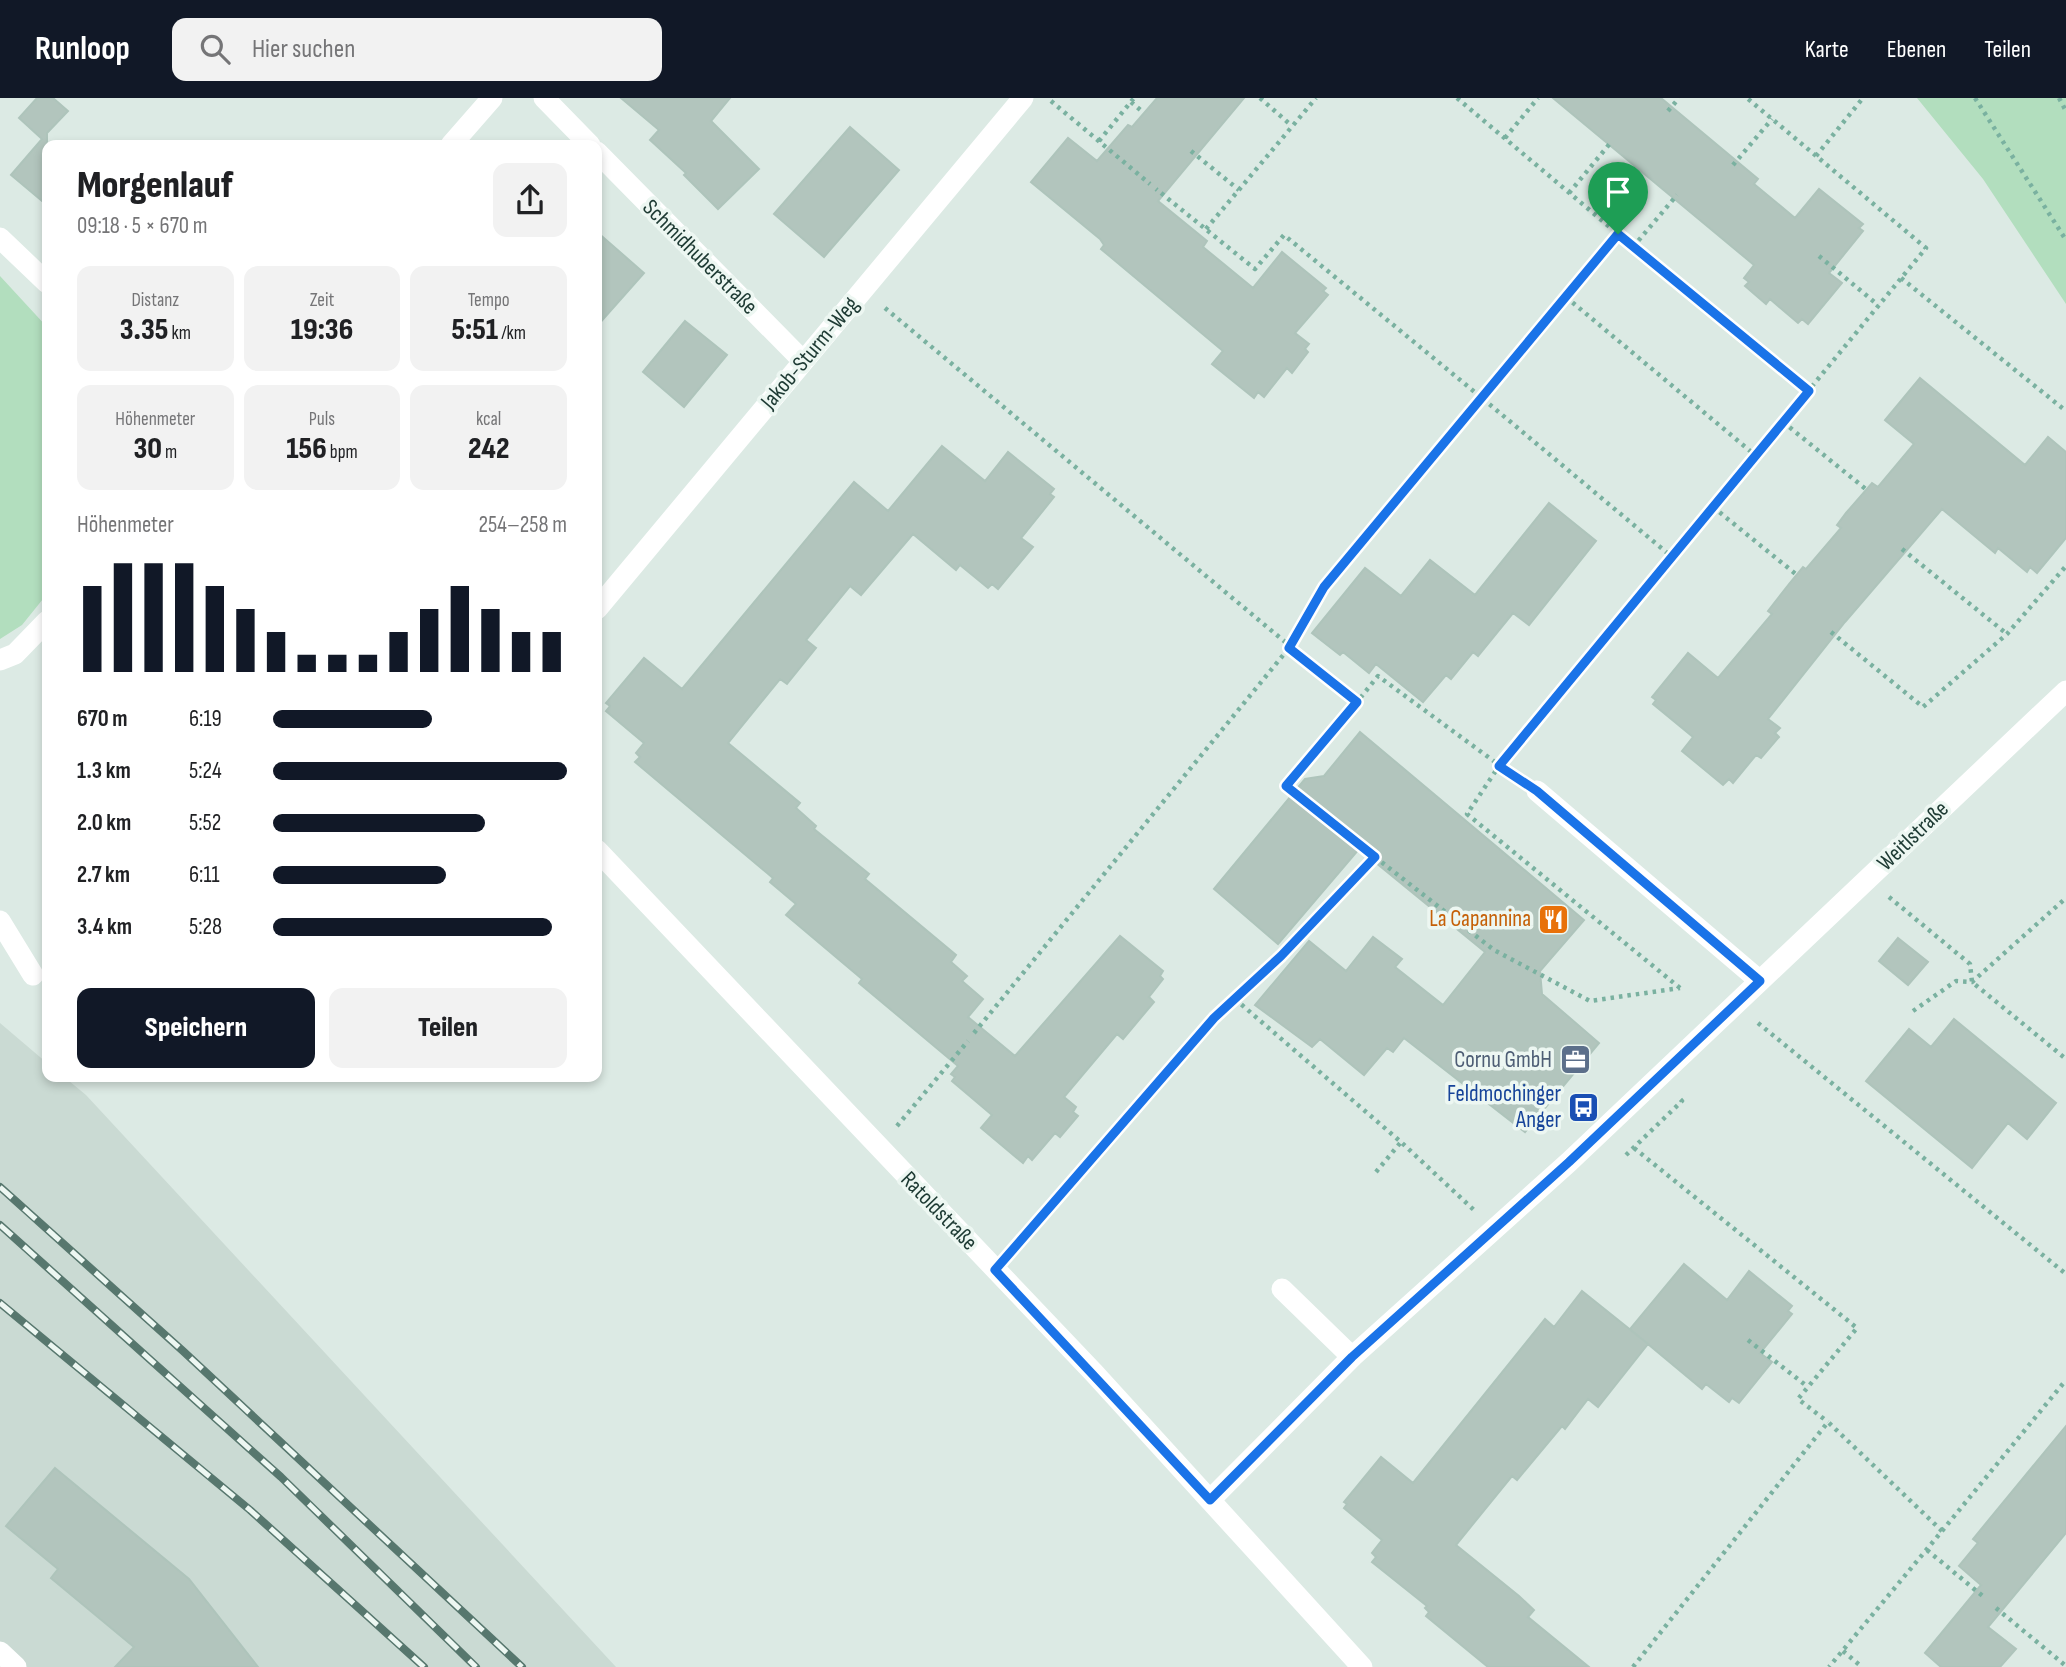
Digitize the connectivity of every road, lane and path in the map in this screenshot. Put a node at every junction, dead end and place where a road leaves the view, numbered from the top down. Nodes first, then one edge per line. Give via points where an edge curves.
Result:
1 (492, 98) edge
2 (544, 98) edge
3 (1023, 98) edge
4 (1047, 98) edge
5 (1260, 98) edge
6 (1316, 98) edge
7 (1457, 98) edge
8 (1538, 98) edge
9 (1679, 98) edge
10 (1747, 98) edge
11 (1863, 98) edge
12 (1975, 98) edge
13 (2059, 98) edge
14 (1133, 100) edge
15 (1668, 111) dead end
16 (2066, 111) edge
17 (1144, 113) dead end
18 (1772, 119) junction
19 (1292, 126) junction
20 (1505, 138) junction
21 (456, 140) edge
22 (585, 140) edge
23 (1098, 141) junction
24 (1612, 141) dead end
25 (1191, 151) dead end
26 (1816, 156) junction
27 (602, 157) edge
28 (1733, 165) dead end
29 (1150, 184) dead end
30 (1156, 189) dead end
31 (1239, 190) junction
32 (1569, 193) junction
33 (1677, 195) dead end
34 (1206, 229) junction
35 (1618, 234) junction
36 (0, 238) edge
37 (2066, 240) edge
38 (1633, 247) junction
39 (1819, 257) dead end
40 (42, 278) edge
41 (1901, 278) junction
42 (863, 289) junction
43 (1566, 297) junction
44 (1878, 305) junction
45 (803, 361) junction
46 (1809, 391) junction
47 (1482, 398) junction
48 (2066, 411) edge
49 (1783, 422) junction
50 (1755, 455) junction
51 (1867, 490) dead end
52 (1713, 507) junction
53 (1902, 549) dead end
54 (1672, 556) junction
55 (2066, 566) edge
56 (1797, 575) dead end
57 (602, 603) edge
58 (42, 626) edge
59 (1831, 632) dead end
60 (2007, 634) junction
61 (1289, 648) junction
62 (0, 660) edge
63 (2066, 691) edge
64 (1357, 702) junction
65 (1499, 766) junction
66 (1537, 791) joint
67 (602, 855) edge
68 (1375, 857) junction
69 (1867, 880) junction
70 (2066, 898) edge
71 (0, 921) edge
72 (33, 975) dead end
73 (1760, 981) junction
74 (1972, 982) junction
75 (1235, 999) junction
76 (1735, 1005) junction
77 (1913, 1011) dead end
78 (974, 1033) dead end
79 (968, 1041) dead end
80 (2066, 1059) edge
81 (1401, 1142) junction
82 (879, 1148) junction
83 (1634, 1148) dead end
84 (1376, 1172) dead end
85 (1493, 1228) junction
86 (995, 1270) junction
87 (2066, 1274) edge
88 (1282, 1289) dead end
89 (1748, 1340) dead end
90 (1352, 1357) junction
91 (2066, 1380) edge
92 (1808, 1387) junction
93 (1828, 1422) junction
94 (1210, 1500) junction
95 (1942, 1531) junction
96 (1927, 1550) junction
97 (1985, 1598) dead end
98 (1996, 1608) dead end
99 (1843, 1651) junction
100 (0, 1652) edge
101 (2066, 1666) edge
102 (16, 1667) edge
103 (1362, 1667) edge
104 (1633, 1667) edge
105 (1829, 1667) edge
106 (1862, 1667) edge

1 - 21 street
2 - 22 street
3 - 42 street, Jakob-Sturm-Weg
4 - 23 path
5 - 19 path
6 - 19 path
7 - 20 path
8 - 20 path
9 - 15 path
10 - 18 path
11 - 26 path
12 - 37 path
13 - 16 path
14 - 17 path
14 - 23 path
18 - 26 path
18 - 28 path
19 - 31 path
20 - 32 path
23 - 29 path
24 - 32 path
25 - 31 path
26 - 41 path via 1926,248
27 - 45 street, Schmidhuberstraße
30 - 34 path
31 - 34 path
32 - 35 path
33 - 38 path
34 - 47 path via 1255,269 1284,235
35 - 38 path
35 - 43 path
36 - 40 street
38 - 46 path
39 - 44 path
41 - 44 path
41 - 48 path
42 - 45 street, Jakob-Sturm-Weg
42 - 61 path
43 - 47 path
43 - 50 path
44 - 46 path
45 - 57 street, Jakob-Sturm-Weg
46 - 49 path
47 - 54 path
47 - 61 path via 1324,587
49 - 50 path
49 - 51 path
50 - 52 path
52 - 54 path
52 - 56 path
53 - 60 path
54 - 65 path
55 - 60 path
58 - 62 street via 15,654
59 - 60 path via 1923,707
61 - 64 path
61 - 78 path
63 - 69 street, Weitlstraße
64 - 65 path via 1378,676
64 - 68 path via 1286,786
65 - 66 path
65 - 68 path via 1467,814 1680,988 1590,1001 1494,950
66 - 73 street
67 - 82 street, Ratoldstraße
68 - 75 path
69 - 73 street, Weitlstraße
69 - 74 path via 1970,964
70 - 74 path
71 - 72 street
73 - 76 street, Weitlstraße
74 - 77 path via 1956,981
74 - 80 path
75 - 81 path
75 - 86 path
76 - 85 street, Weitlstraße
76 - 87 path
79 - 82 path
81 - 84 path
81 - 85 path
82 - 86 street, Ratoldstraße
83 - 92 path via 1857,1328
85 - 90 street, Weitlstraße
86 - 94 street, Ratoldstraße
88 - 90 street
89 - 92 path
90 - 94 street, Weitlstraße
91 - 95 path
92 - 93 path via 1798,1399
93 - 95 path
93 - 104 path
94 - 103 street, Ratoldstraße
95 - 96 path
96 - 97 path
96 - 99 path
98 - 101 path
99 - 105 path
99 - 106 path
100 - 102 street

